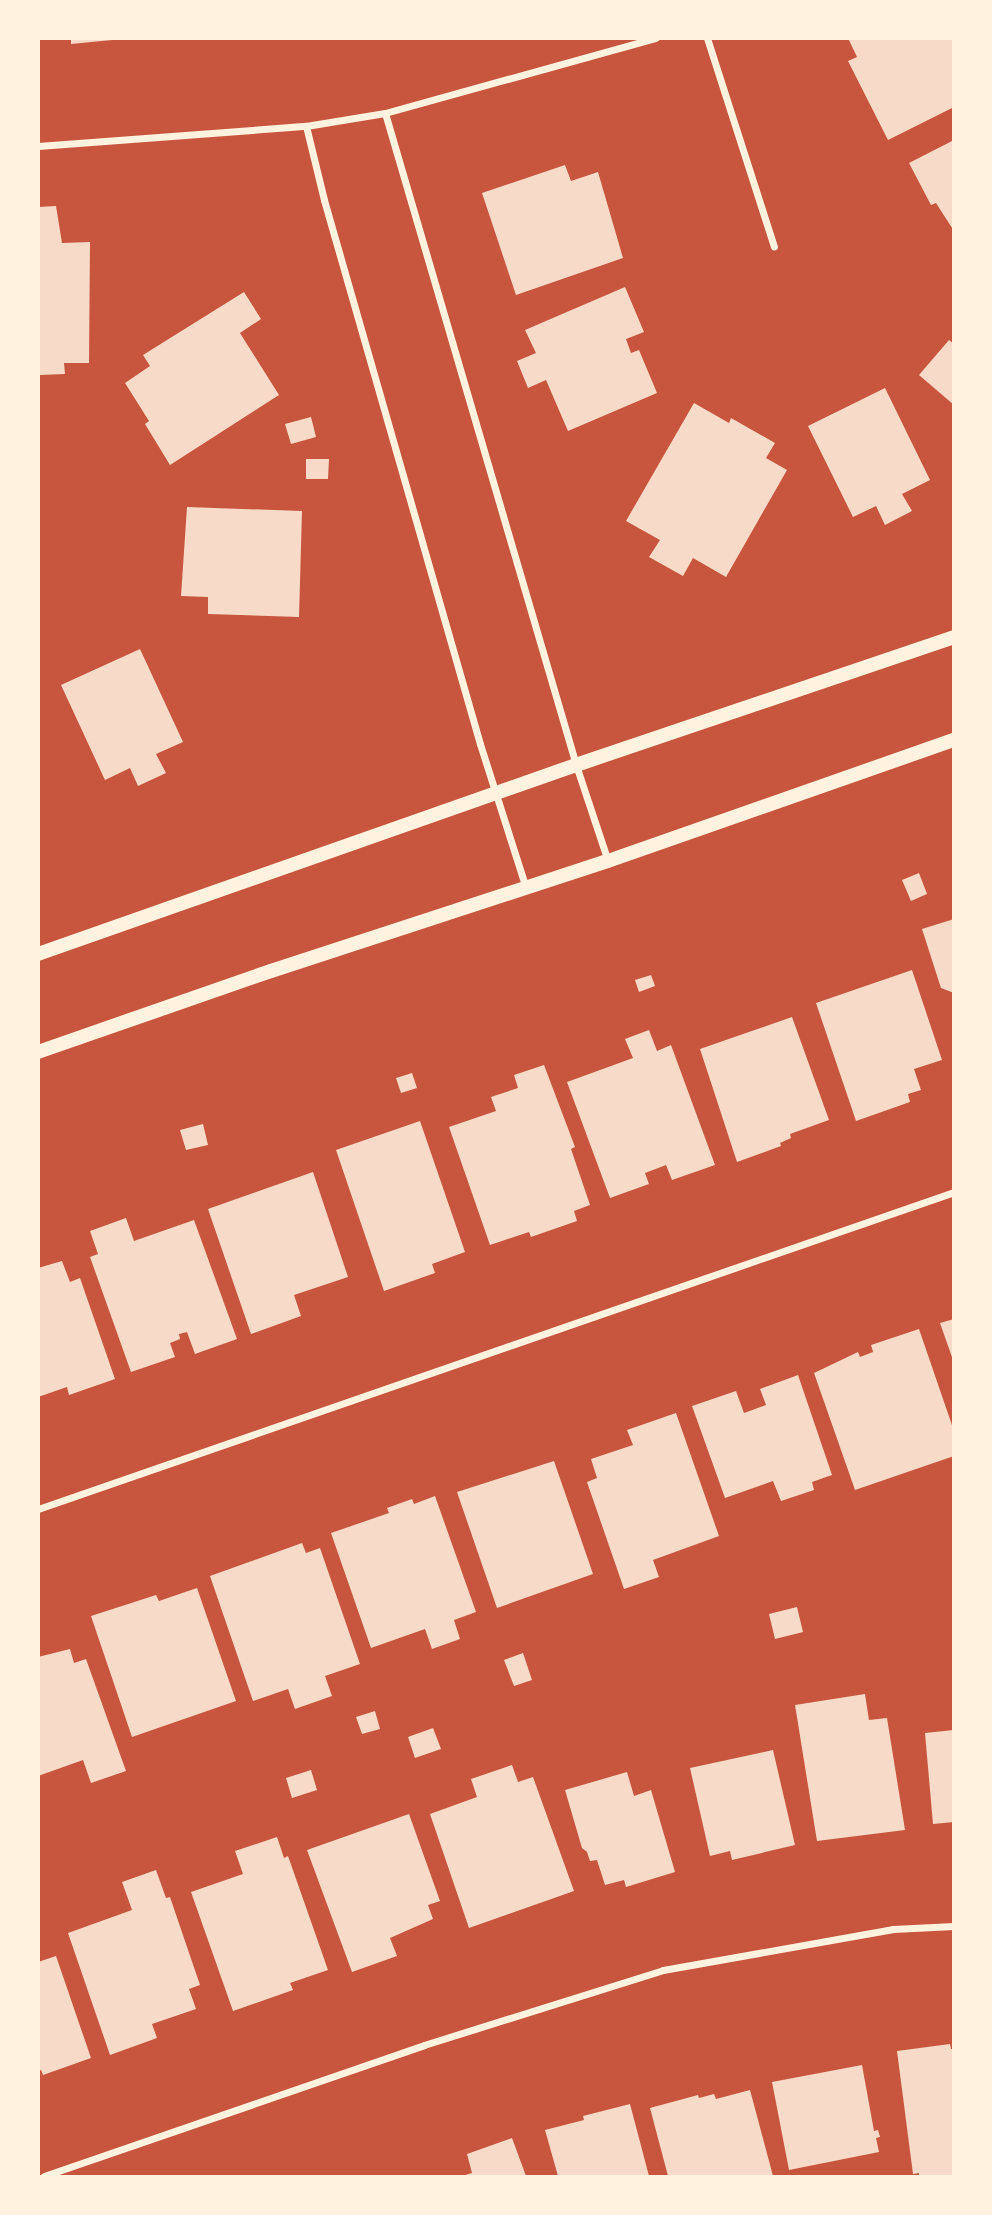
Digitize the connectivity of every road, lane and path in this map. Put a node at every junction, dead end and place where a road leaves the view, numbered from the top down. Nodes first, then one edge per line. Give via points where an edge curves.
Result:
1 (656, 38) edge
2 (706, 38) edge
3 (385, 113) junction
4 (306, 126) junction
5 (38, 146) edge
6 (774, 247) dead end
7 (954, 637) edge
8 (954, 740) edge
9 (576, 765) junction
10 (494, 793) junction
11 (608, 862) junction
12 (526, 888) junction
13 (38, 954) edge
14 (38, 1052) edge
15 (954, 1192) edge
16 (38, 1509) edge
17 (954, 1926) edge
18 (44, 2176) edge

1 - 3 street
2 - 6 street
3 - 4 street
3 - 9 street
4 - 5 street
4 - 10 street
7 - 9 main road
8 - 11 main road
9 - 10 main road
9 - 11 street
10 - 12 street
10 - 13 main road
11 - 12 main road
12 - 14 main road
15 - 16 street
17 - 18 street via 893,1929 663,1970 424,2045

